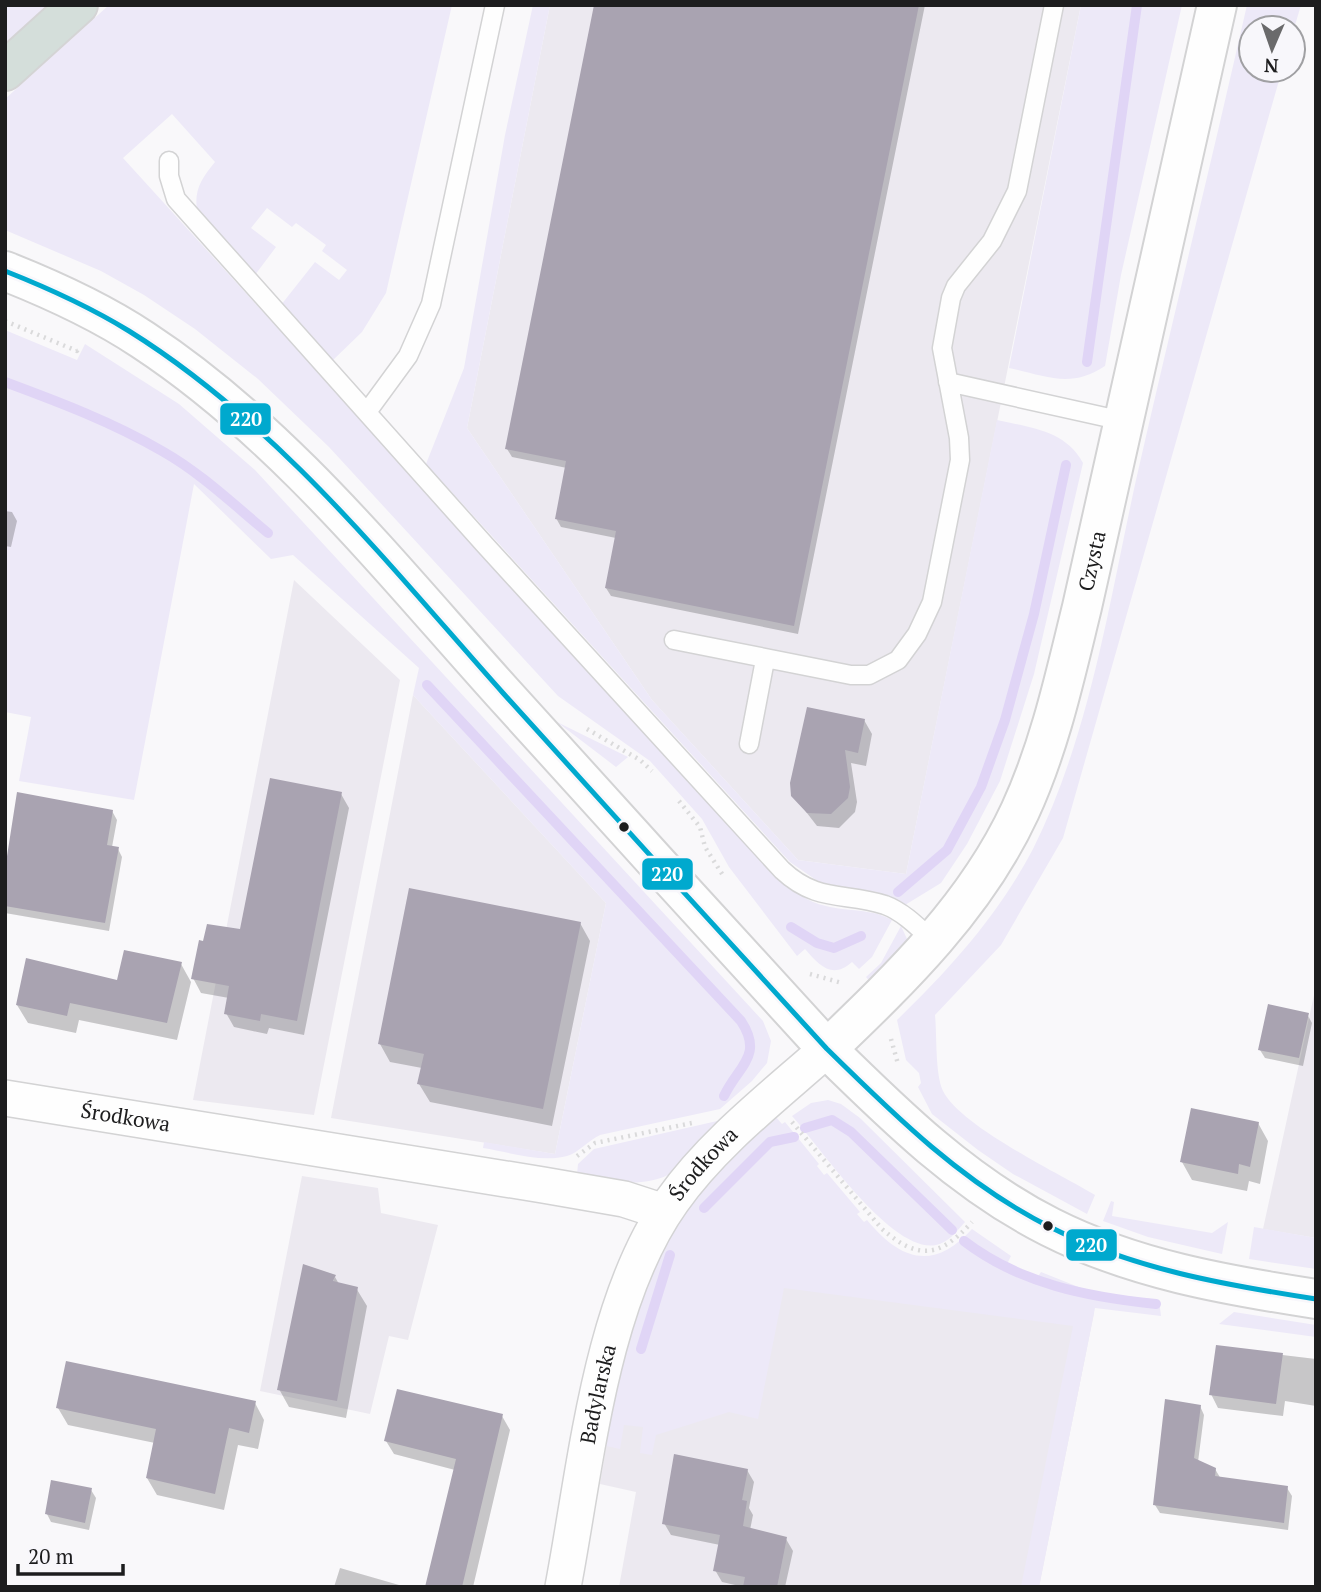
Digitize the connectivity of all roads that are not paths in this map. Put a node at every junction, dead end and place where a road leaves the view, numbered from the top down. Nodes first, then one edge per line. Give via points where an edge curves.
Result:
1 (78, 5) edge
2 (495, 5) edge
3 (1054, 5) edge
4 (1217, 5) edge
5 (5, 71) edge
6 (169, 161) dead end
7 (5, 271) edge
8 (948, 382) junction
9 (367, 412) junction
10 (1124, 421) junction
11 (674, 639) dead end
12 (765, 660) junction
13 (749, 744) dead end
14 (934, 942) junction
15 (827, 1049) junction
16 (5, 1098) edge
17 (664, 1212) junction
18 (1316, 1299) edge
19 (564, 1587) edge

1 - 5 highway
2 - 9 lane via 431,304 408,356
3 - 8 lane via 1017,191 998,232 951,298 942,348
4 - 10 street, Czysta
6 - 9 lane via 176,199
7 - 15 street via 116,323 176,362 281,454 349,522
8 - 10 lane
8 - 12 lane via 959,438 958,484 932,602 917,634 898,660 869,675
9 - 14 lane via 789,876 821,894 886,906
10 - 14 street, Czysta via 1061,693 1031,784 998,854
11 - 12 lane
12 - 13 lane
14 - 15 street, Czysta
15 - 17 street, Środkowa via 711,1155
15 - 18 street via 954,1166 1051,1227 1164,1270
16 - 17 street, Środkowa via 624,1199
17 - 19 street, Badylarska via 632,1274 612,1338

